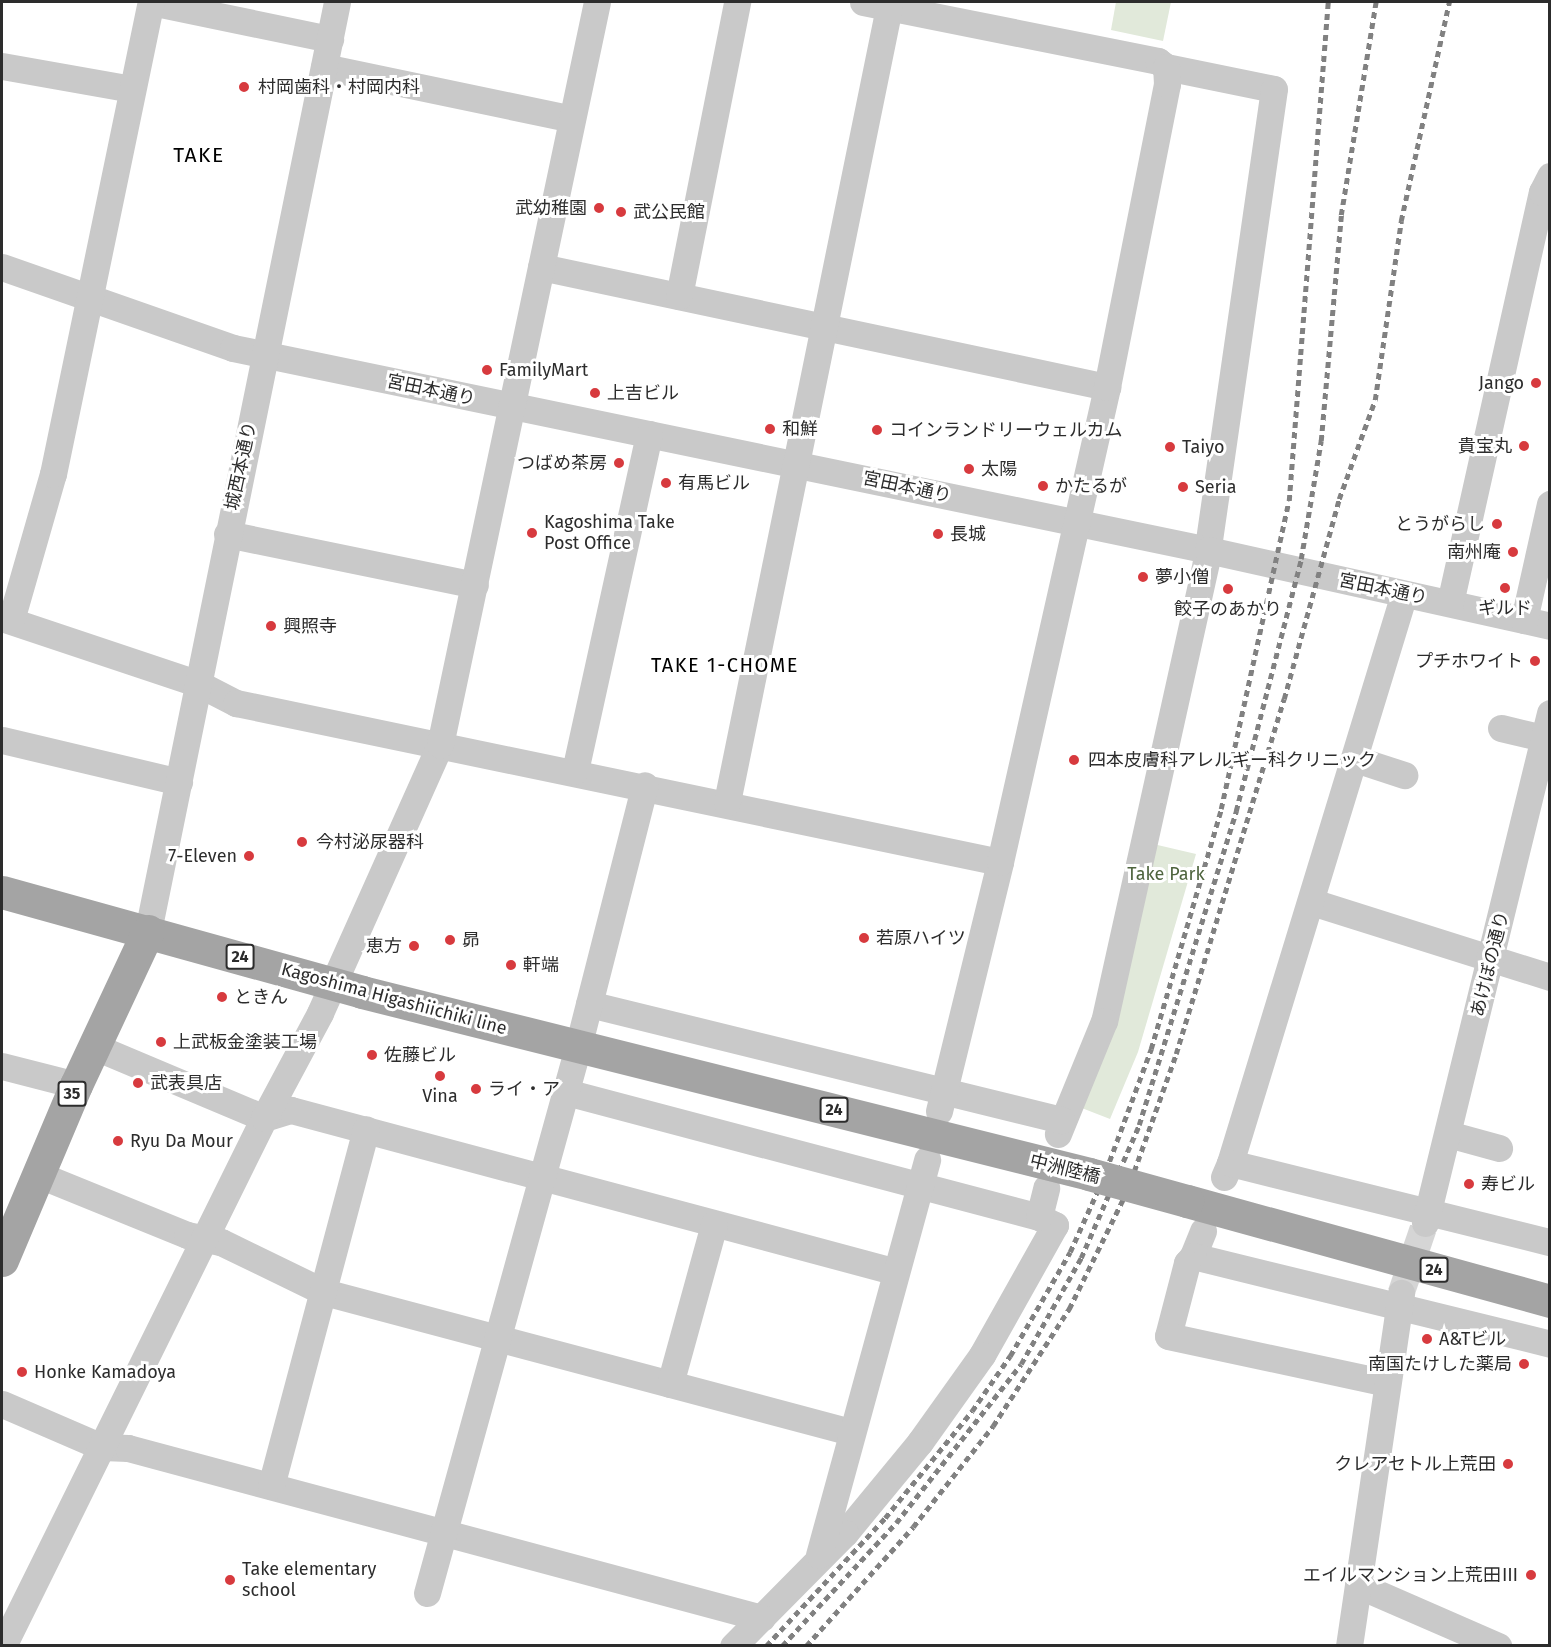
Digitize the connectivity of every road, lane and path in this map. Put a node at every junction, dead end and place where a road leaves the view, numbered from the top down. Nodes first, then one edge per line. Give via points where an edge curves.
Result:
1 (151, 2) edge
2 (337, 2) edge
3 (597, 2) edge
4 (737, 2) edge
5 (863, 2) edge
6 (889, 7) junction
7 (945, 9) edge
8 (330, 39) junction
9 (2, 66) edge
10 (324, 67) junction
11 (1166, 67) junction
12 (132, 89) junction
13 (572, 119) junction
14 (1550, 176) edge
15 (2, 267) edge
16 (541, 267) junction
17 (679, 296) junction
18 (91, 298) junction
19 (825, 326) junction
20 (264, 355) junction
21 (1107, 387) junction
22 (514, 408) junction
23 (649, 434) junction
24 (797, 463) junction
25 (1550, 504) edge
26 (1076, 522) junction
27 (227, 534) junction
28 (1208, 550) junction
29 (476, 585) junction
30 (1404, 594) junction
31 (1450, 603) junction
32 (6, 619) edge
33 (1537, 623) edge
34 (199, 684) junction
35 (1546, 726) edge
36 (1501, 728) dead end
37 (2, 740) edge
38 (440, 745) junction
39 (1354, 759) junction
40 (575, 771) junction
41 (1404, 775) dead end
42 (179, 782) junction
43 (645, 785) junction
44 (727, 802) junction
45 (1000, 862) junction
46 (2, 892) edge
47 (1312, 902) junction
48 (148, 930) junction
49 (1491, 959) junction
50 (1550, 976) edge
51 (333, 984) junction
52 (589, 1004) junction
53 (93, 1046) junction
54 (579, 1047) junction
55 (2, 1066) edge
56 (76, 1085) junction
57 (566, 1092) junction
58 (942, 1100) junction
59 (264, 1118) junction
60 (366, 1129) junction
61 (1448, 1134) junction
62 (1499, 1148) dead end
63 (927, 1159) dead end
64 (37, 1174) junction
65 (541, 1179) junction
66 (920, 1186) junction
67 (1046, 1188) dead end
68 (1039, 1217) junction
69 (1426, 1219) junction
70 (714, 1224) junction
71 (1203, 1231) dead end
72 (207, 1239) junction
73 (1550, 1242) edge
74 (1193, 1256) junction
75 (2, 1260) edge
76 (893, 1272) junction
77 (324, 1292) junction
78 (1399, 1300) junction
79 (1550, 1301) edge
80 (498, 1336) junction
81 (1550, 1344) edge
82 (1387, 1383) junction
83 (670, 1384) junction
84 (2, 1404) edge
85 (851, 1432) junction
86 (102, 1447) junction
87 (271, 1486) junction
88 (444, 1530) junction
89 (819, 1555) junction
90 (1358, 1585) junction
91 (427, 1593) dead end
92 (762, 1618) junction
93 (3, 1646) edge
94 (733, 1646) edge
95 (1349, 1646) edge
96 (1498, 1646) edge

1 - 8 street
1 - 12 street
2 - 8 street, 城西本通り
3 - 13 street
4 - 17 street
5 - 6 street
6 - 7 street
6 - 19 street
7 - 11 street via 1158,61
8 - 10 street, 城西本通り
9 - 12 street
10 - 13 street
10 - 20 street, 城西本通り
11 - 21 street via 1167,84
11 - 28 street via 1274,89
12 - 18 street
13 - 16 street
14 - 31 street via 1542,192
15 - 18 street, 宮田本通り
16 - 17 street
16 - 22 street
17 - 19 street
18 - 20 street, 宮田本通り via 233,348
18 - 32 street via 53,474
19 - 21 street
19 - 24 street
20 - 22 street, 宮田本通り
20 - 27 street, 城西本通り
21 - 26 street
22 - 23 street, 宮田本通り
22 - 29 street
23 - 24 street, 宮田本通り
23 - 40 street
24 - 26 street, 宮田本通り
24 - 44 street
25 - 33 street
26 - 28 street, 宮田本通り
26 - 45 street
27 - 29 street
27 - 34 street, 城西本通り
28 - 30 street, 宮田本通り
28 - 58 street via 1104,1021 1060,1127
29 - 38 street
30 - 31 street, 宮田本通り
30 - 39 street
31 - 33 street, 宮田本通り
32 - 34 street
34 - 38 street via 236,703
34 - 42 street, 城西本通り
35 - 36 street
35 - 49 street, あけぼの通り
37 - 42 street
38 - 40 street
38 - 51 street
39 - 41 street
39 - 47 street
40 - 43 street
42 - 48 street, 城西本通り
43 - 44 street
43 - 52 street
44 - 45 street
45 - 58 street
46 - 48 main road, Kagoshima Higashiichiki line / 24
47 - 49 street
47 - 69 street via 1227,1170
48 - 51 main road, Kagoshima Higashiichiki line / 24
48 - 53 main road, 35
49 - 50 street
49 - 61 street, あけぼの通り
51 - 54 main road, Kagoshima Higashiichiki line / 24
51 - 59 street
52 - 54 street
52 - 58 street
53 - 56 main road, 35
53 - 59 street
54 - 57 street
54 - 79 main road, 中洲陸橋 / 24, bridge via 1089,1174
55 - 56 street
56 - 64 main road, 35
57 - 65 street
57 - 66 street
59 - 60 street via 291,1110
59 - 72 street
60 - 65 street
60 - 77 street
61 - 62 street
61 - 69 street, あけぼの通り
63 - 66 street
64 - 72 street via 187,1235
64 - 75 main road, 35
65 - 70 street
65 - 80 street
66 - 68 street
66 - 76 street
67 - 68 street
68 - 89 street via 1055,1225 982,1355 920,1442 845,1533
69 - 73 street
70 - 76 street
70 - 83 street
71 - 74 street
72 - 77 street via 221,1242
72 - 86 street
74 - 78 street
74 - 82 street via 1187,1263 1168,1336
76 - 85 street
77 - 80 street
77 - 87 street
78 - 81 street
78 - 82 street
80 - 83 street
80 - 88 street
82 - 90 street
83 - 85 street
84 - 86 street
85 - 89 street
86 - 87 street via 128,1448
86 - 93 street
87 - 88 street
88 - 91 street
88 - 92 street
89 - 92 street
90 - 95 street
90 - 96 street
92 - 94 street

